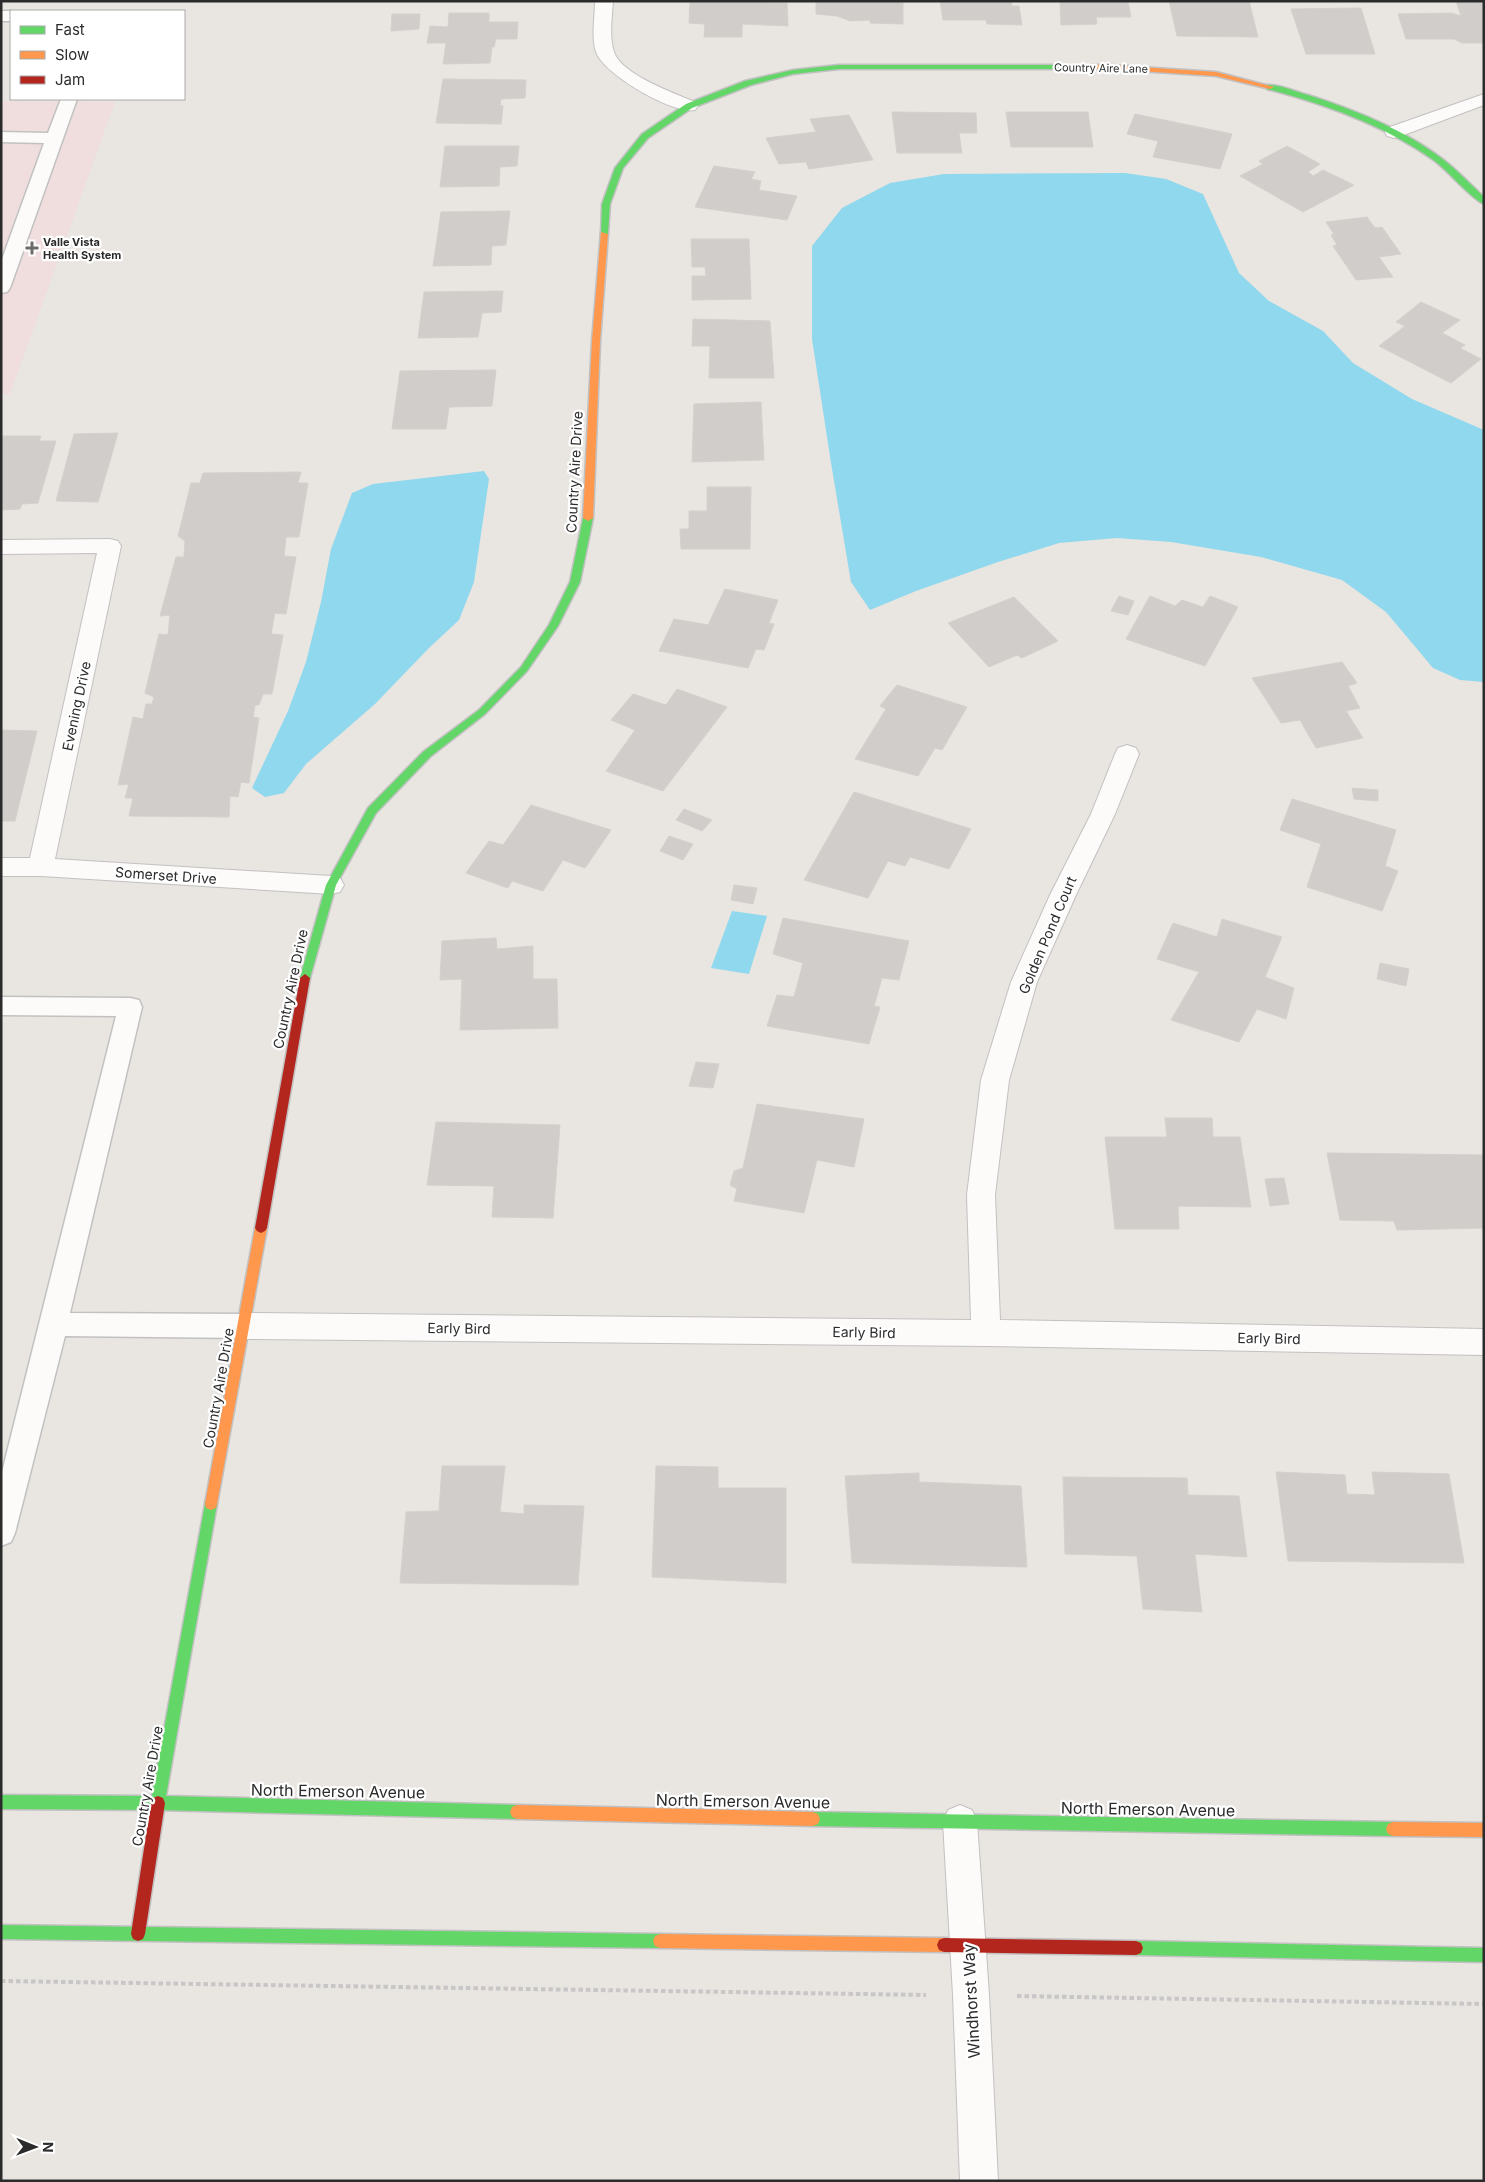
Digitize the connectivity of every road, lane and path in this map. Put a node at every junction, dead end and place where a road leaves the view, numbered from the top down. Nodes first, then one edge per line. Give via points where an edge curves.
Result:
1 (604, 1) edge
2 (1484, 99) edge
3 (69, 100) edge
4 (689, 106) junction
5 (1394, 132) junction
6 (1, 137) edge
7 (54, 138) junction
8 (1484, 202) edge
9 (1, 288) edge
10 (1, 546) edge
11 (1127, 754) dead end
12 (1, 867) edge
13 (42, 867) junction
14 (331, 885) junction
15 (1, 1006) edge
16 (54, 1324) junction
17 (244, 1326) junction
18 (986, 1333) junction
19 (1484, 1342) edge
20 (1, 1533) edge
21 (1, 1802) edge
22 (158, 1803) junction
23 (960, 1822) junction
24 (1484, 1830) edge
25 (1, 1932) edge
26 (138, 1934) junction
27 (968, 1945) junction
28 (1484, 1955) edge
29 (1, 1981) edge
30 (971, 1995) junction
31 (1484, 2004) edge
32 (979, 2181) edge

1 - 4 street via 605,52 614,67
2 - 5 street
3 - 7 lane
4 - 5 street, Country Aire Lane via 748,83 793,72 840,67 1117,67 1216,74 1275,88
4 - 14 street, Country Aire Drive via 645,136 619,168 606,204 588,527 575,582 553,626 524,669 482,712 426,754 372,811
5 - 8 street, Country Aire Lane via 1436,158
6 - 7 lane
7 - 9 lane
10 - 13 street, Evening Drive via 110,546
11 - 18 street, Golden Pond Court via 1103,814 1024,982 995,1080 981,1196
12 - 13 street, Somerset Drive
13 - 14 street, Somerset Drive
14 - 17 street, Country Aire Drive via 308,963
15 - 16 lane via 130,1007
16 - 17 lane
16 - 20 lane
17 - 18 street, Early Bird
17 - 22 street, Country Aire Drive
18 - 19 street, Early Bird
21 - 22 street, North Emerson Avenue
22 - 23 street, North Emerson Avenue
22 - 26 street, Country Aire Drive
23 - 24 street, North Emerson Avenue
23 - 27 street, Windhorst Way
25 - 26 street
26 - 27 street
27 - 28 street
27 - 30 street, Windhorst Way
29 - 30 path
30 - 31 path
30 - 32 street, Windhorst Way

